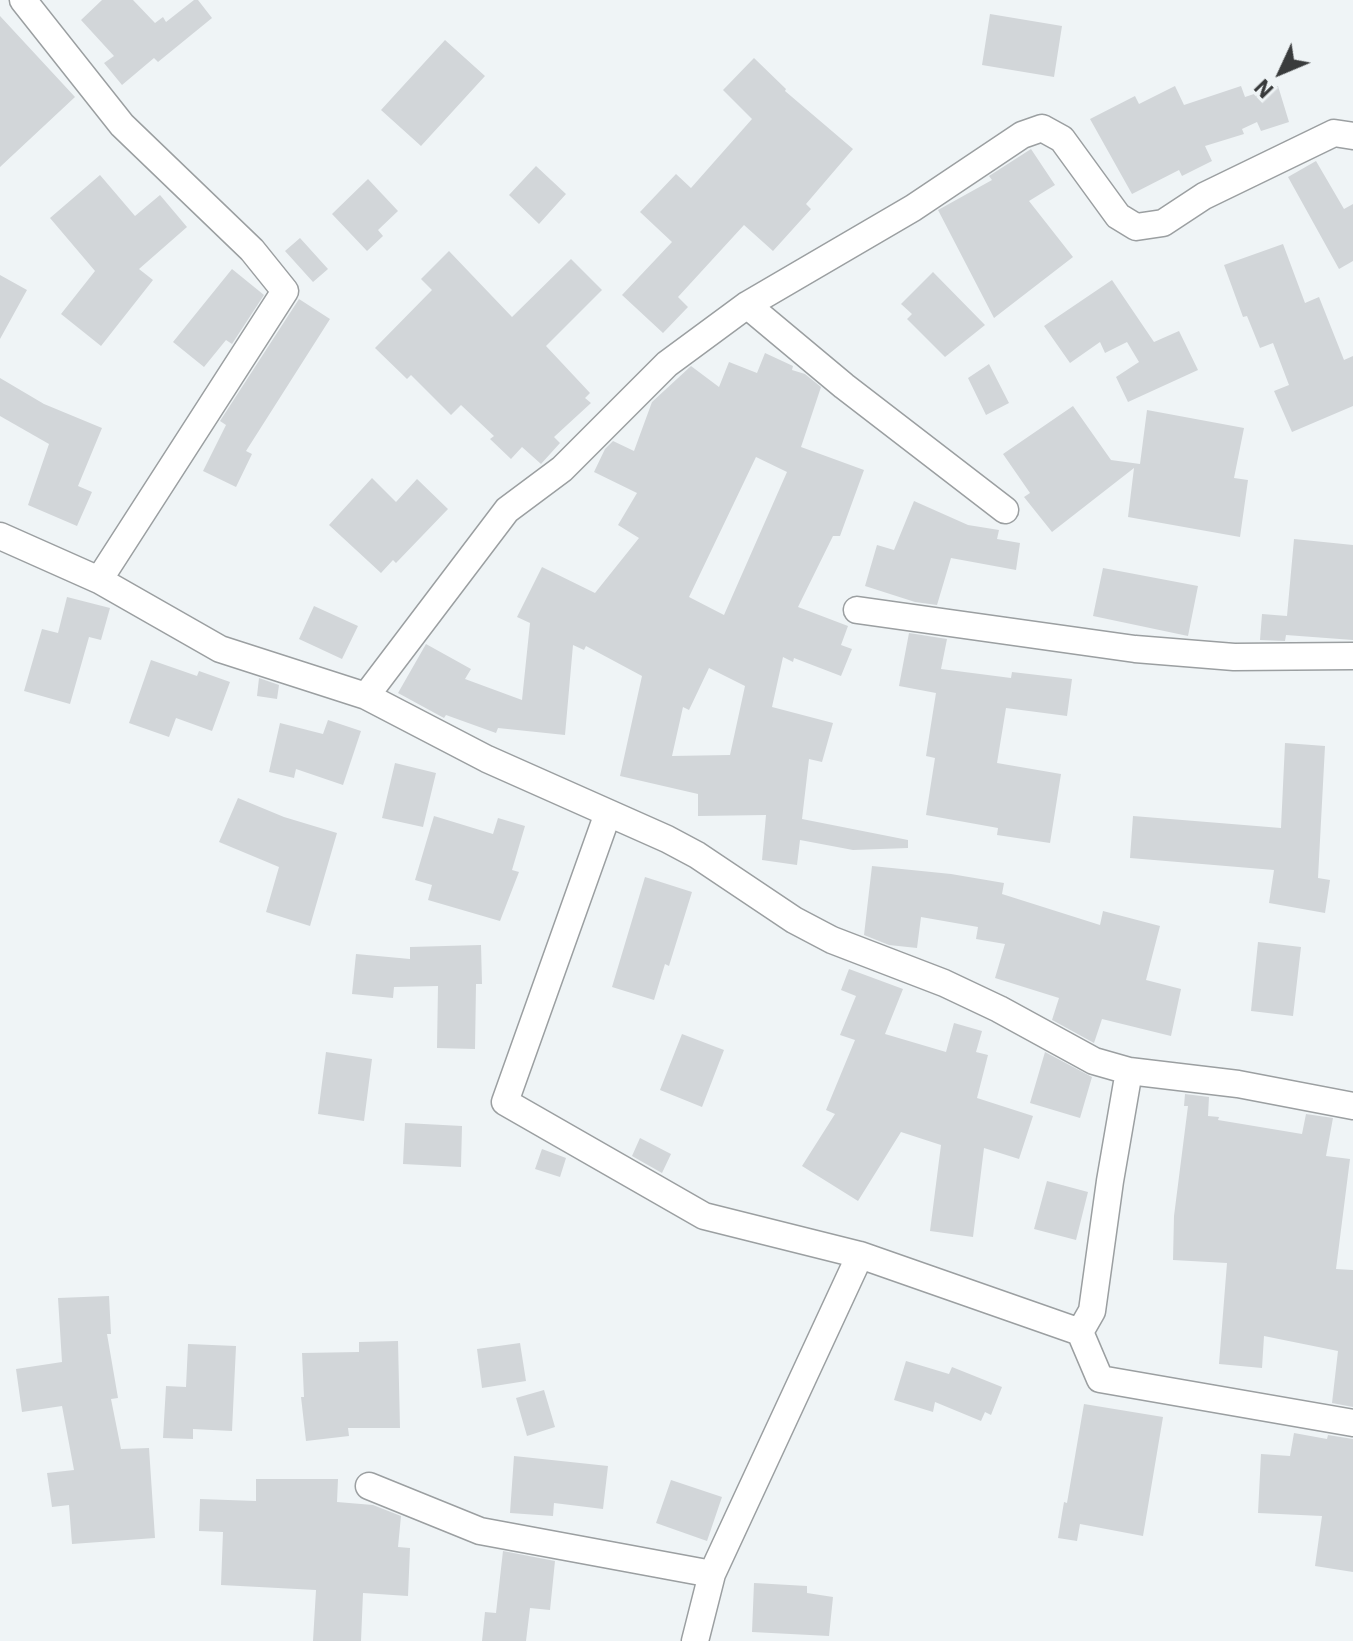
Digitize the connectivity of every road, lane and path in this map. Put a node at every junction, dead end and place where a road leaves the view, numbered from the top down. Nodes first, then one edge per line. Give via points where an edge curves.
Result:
1 (23, 0) edge
2 (1353, 136) edge
3 (747, 305) junction
4 (1005, 510) dead end
5 (0, 536) edge
6 (99, 580) junction
7 (857, 610) dead end
8 (1353, 656) edge
9 (366, 696) junction
10 (608, 813) junction
11 (1129, 1071) junction
12 (1353, 1106) edge
13 (860, 1255) junction
14 (1080, 1332) junction
15 (1353, 1423) edge
16 (369, 1486) dead end
17 (712, 1574) junction
18 (695, 1641) edge

1 - 6 street via 122,125 252,250 285,291
2 - 3 street via 1334,133 1204,196 1163,223 1136,227 1118,216 1062,139 1042,128 1022,135 913,208
3 - 4 street
3 - 9 street via 667,364 562,469 507,510
5 - 6 street
6 - 9 street via 220,649
7 - 8 street via 1135,649 1234,657
9 - 10 street via 487,759
10 - 11 street via 697,855 832,940 944,983 1094,1061
10 - 13 street via 505,1102 704,1216
11 - 12 street
11 - 14 street via 1092,1311
13 - 14 street
13 - 17 street
14 - 15 street via 1100,1379
16 - 17 street via 480,1531
17 - 18 street

